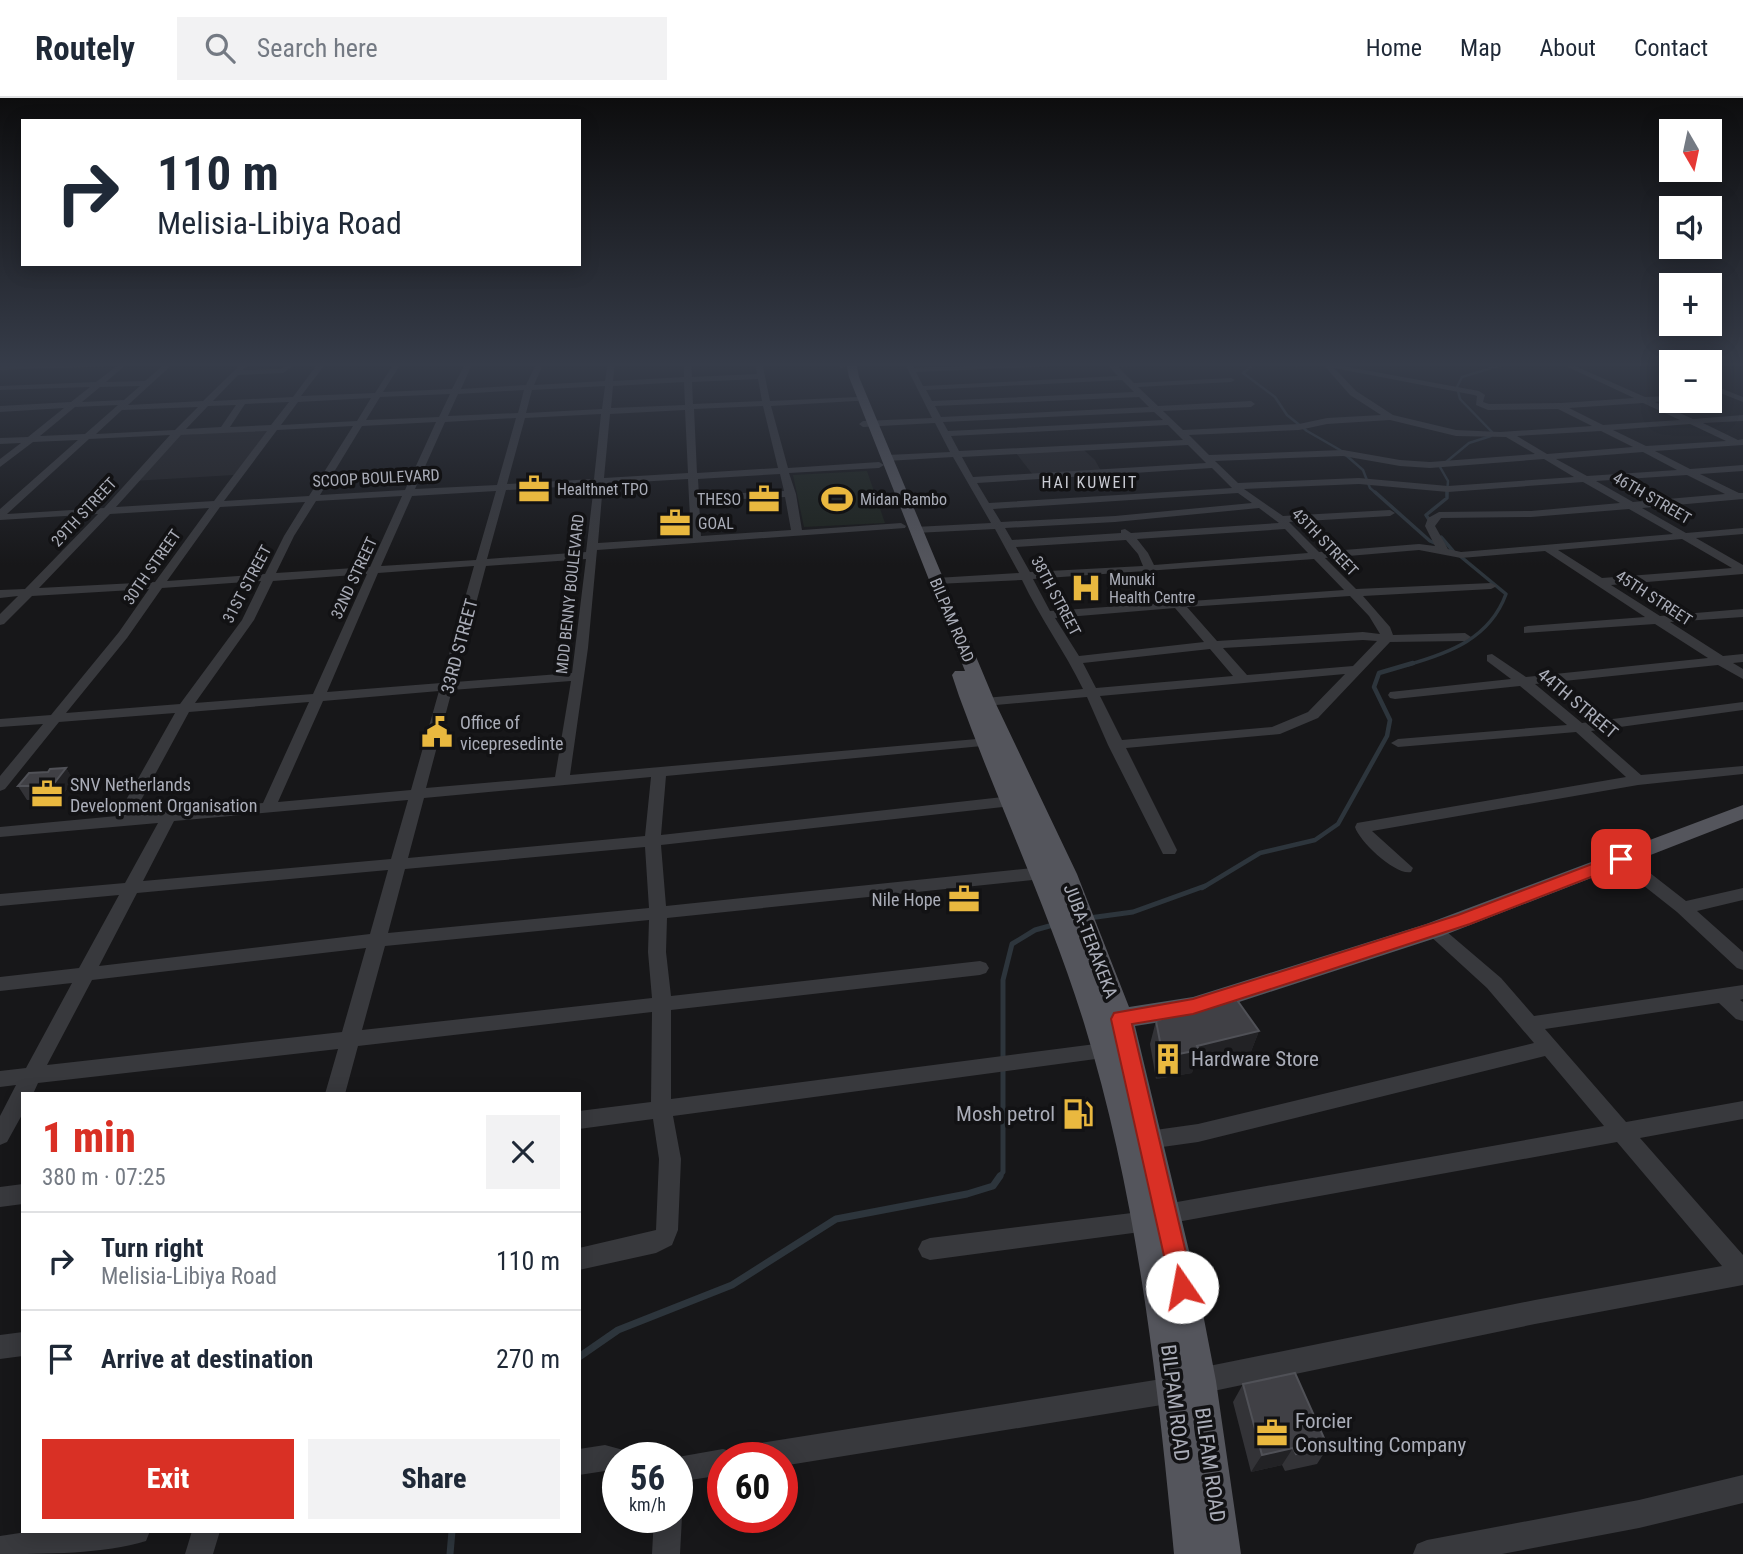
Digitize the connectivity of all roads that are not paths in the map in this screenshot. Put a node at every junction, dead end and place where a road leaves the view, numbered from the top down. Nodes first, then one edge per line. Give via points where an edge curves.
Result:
1 (40, 430) edge
2 (94, 430) edge
3 (224, 430) joint
4 (236, 430) edge
5 (274, 430) edge
6 (355, 430) edge
7 (436, 430) edge
8 (518, 430) edge
9 (603, 430) edge
10 (692, 430) edge
11 (775, 430) edge
12 (871, 430) edge
13 (943, 430) edge
14 (1023, 430) joint
15 (1178, 430) edge
16 (1233, 430) edge
17 (1443, 430) edge
18 (1569, 430) edge
19 (1609, 430) edge
20 (1711, 430) edge
21 (201, 431) joint
22 (180, 432) junction
23 (1181, 433) junction
24 (945, 434) junction
25 (1508, 435) junction
26 (87, 437) junction
27 (29, 439) junction
28 (0, 441) edge
29 (1192, 442) junction
30 (1741, 443) edge
31 (1087, 449) junction
32 (1645, 449) junction
33 (1039, 451) junction
34 (957, 455) junction
35 (1547, 456) junction
36 (1211, 461) junction
37 (883, 462) junction
38 (0, 464) edge
39 (1022, 465) junction
40 (1743, 468) edge
41 (785, 471) junction
42 (1106, 472) junction
43 (1689, 472) junction
44 (695, 476) junction
45 (1057, 476) junction
46 (971, 480) junction
47 (1588, 480) junction
48 (597, 481) junction
49 (502, 487) junction
50 (1238, 488) junction
51 (407, 493) junction
52 (791, 494) junction
53 (1741, 497) edge
54 (313, 498) junction
55 (696, 498) junction
56 (1075, 500) junction
57 (217, 504) junction
58 (1262, 505) junction
59 (986, 506) junction
60 (1633, 506) junction
61 (107, 510) junction
62 (1390, 513) dead end
63 (0, 515) edge
64 (1115, 519) junction
65 (1090, 521) junction
66 (1284, 522) junction
67 (999, 526) junction
68 (908, 528) junction
69 (1743, 531) edge
70 (797, 532) junction
71 (1686, 536) junction
72 (1129, 537) junction
73 (696, 540) junction
74 (1007, 544) junction
75 (1547, 548) junction
76 (591, 551) junction
77 (1455, 554) junction
78 (1314, 555) junction
79 (482, 561) junction
80 (377, 568) junction
81 (1150, 569) junction
82 (1743, 570) edge
83 (269, 577) junction
84 (1028, 577) junction
85 (936, 582) junction
86 (1601, 582) junction
87 (160, 585) junction
88 (1490, 586) dead end
89 (29, 592) junction
90 (0, 594) edge
91 (1354, 594) junction
92 (1178, 604) junction
93 (1743, 613) edge
94 (1045, 615) junction
95 (1656, 619) junction
96 (0, 621) edge
97 (1528, 630) dead end
98 (1465, 636) dead end
99 (1388, 638) junction
100 (1211, 645) junction
101 (1493, 658) dead end
102 (1743, 658) edge
103 (1075, 660) junction
104 (1720, 660) junction
105 (1359, 669) junction
106 (1743, 675) edge
107 (578, 676) junction
108 (1243, 679) junction
109 (1522, 680) junction
110 (447, 687) junction
111 (1090, 691) junction
112 (1395, 695) dead end
113 (317, 697) junction
114 (978, 703) junction
115 (1743, 706) edge
116 (185, 707) junction
117 (54, 718) junction
118 (0, 723) edge
119 (1579, 728) junction
120 (988, 742) junction
121 (1398, 743) dead end
122 (1115, 745) junction
123 (1743, 770) edge
124 (659, 772) junction
125 (1638, 780) junction
126 (562, 781) junction
127 (0, 786) edge
128 (417, 794) junction
129 (1012, 801) junction
130 (268, 807) junction
131 (1743, 812) edge
132 (169, 817) junction
133 (122, 821) junction
134 (0, 832) edge
135 (653, 841) junction
136 (1169, 849) dead end
137 (1621, 859) junction
138 (400, 863) junction
139 (1405, 868) dead end
140 (1050, 875) junction
141 (131, 888) junction
142 (1743, 894) edge
143 (0, 900) edge
144 (1683, 908) junction
145 (658, 912) junction
146 (1434, 930) junction
147 (378, 940) junction
148 (1743, 963) edge
149 (980, 968) dead end
150 (85, 975) junction
151 (0, 984) edge
152 (1743, 992) edge
153 (1723, 995) junction
154 (662, 1002) junction
155 (1743, 1014) edge
156 (1530, 1024) junction
157 (1112, 1035) junction
158 (351, 1040) junction
159 (1549, 1047) junction
160 (32, 1075) junction
161 (0, 1079) edge
162 (23, 1092) edge
163 (336, 1092) edge
164 (21, 1096) edge
165 (661, 1108) junction
166 (1743, 1110) edge
167 (581, 1120) edge
168 (1623, 1133) junction
169 (0, 1136) edge
170 (1147, 1140) junction
171 (21, 1194) edge
172 (0, 1197) edge
173 (1157, 1218) junction
174 (930, 1248) dead end
175 (581, 1259) edge
176 (1743, 1273) edge
177 (21, 1344) edge
178 (0, 1347) edge
179 (1187, 1386) junction
180 (798, 1450) edge
181 (602, 1458) edge
182 (581, 1462) edge
183 (1743, 1489) edge
184 (122, 1533) edge
185 (205, 1533) edge
186 (667, 1533) edge
187 (0, 1550) edge
188 (200, 1554) edge
189 (666, 1554) edge
190 (1193, 1554) edge
191 (1222, 1554) edge
192 (1427, 1554) edge

1 - 27 street
2 - 26 street
3 - 4 street
3 - 21 street
5 - 57 street, 30TH STREET
6 - 54 street, 31ST STREET
7 - 51 street, 32ND STREET
8 - 49 street, 33RD STREET
9 - 48 street, MDD BENNY BOULEVARD
10 - 44 street
11 - 41 street
12 - 37 main road, BILPAM ROAD
13 - 24 street, 38TH STREET
14 - 24 street
14 - 33 street
15 - 23 street, 43TH STREET
16 - 23 street
17 - 25 street
18 - 25 street
19 - 32 street
20 - 30 street
21 - 22 street
22 - 26 street
22 - 61 street, 29TH STREET
23 - 29 street, 43TH STREET
24 - 34 street, 38TH STREET
25 - 35 street, 46TH STREET
26 - 27 street
26 - 63 street
27 - 28 street
27 - 38 street
29 - 31 street
29 - 36 street, 43TH STREET
30 - 32 street
31 - 33 street
31 - 42 street
32 - 35 street
32 - 43 street
33 - 39 street
34 - 37 street, SCOOP BOULEVARD
34 - 39 street, SCOOP BOULEVARD
34 - 46 street, 38TH STREET
35 - 36 street via 1430,465 1343,453
35 - 47 street, 46TH STREET
36 - 42 street
36 - 50 street, 43TH STREET
37 - 41 street, SCOOP BOULEVARD
37 - 68 main road, BILPAM ROAD
39 - 45 street
39 - 46 street
40 - 43 street
41 - 44 street, SCOOP BOULEVARD
41 - 52 street
42 - 45 street
43 - 47 street
43 - 53 street
44 - 48 street, SCOOP BOULEVARD
44 - 55 street
45 - 56 street
46 - 59 street, 38TH STREET
47 - 50 street via 1448,489 1359,481
47 - 60 street, 46TH STREET
48 - 49 street, SCOOP BOULEVARD
48 - 76 street, MDD BENNY BOULEVARD
49 - 51 street, SCOOP BOULEVARD
49 - 79 street, 33RD STREET
50 - 56 street
50 - 58 street, 43TH STREET
51 - 54 street, SCOOP BOULEVARD
51 - 80 street, 32ND STREET
52 - 55 street
52 - 70 street
53 - 60 street
54 - 57 street, SCOOP BOULEVARD
54 - 83 street, 31ST STREET
55 - 73 street
56 - 59 street
56 - 65 street
57 - 61 street, SCOOP BOULEVARD
57 - 87 street, 30TH STREET
58 - 64 street
58 - 66 street, 43TH STREET
59 - 67 street, 38TH STREET
60 - 71 street, 46TH STREET
60 - 77 street via 1439,515 1430,526
61 - 63 street, SCOOP BOULEVARD
61 - 89 street, 29TH STREET
62 - 66 street
64 - 65 street
64 - 72 street
65 - 67 street
66 - 72 street
66 - 78 street, 43TH STREET
67 - 68 street
67 - 74 street, 38TH STREET
68 - 70 street
68 - 85 main road, BILPAM ROAD
68 - 114 main road, BILPAM ROAD
69 - 71 street
70 - 73 street
71 - 75 street
71 - 82 street, 46TH STREET
72 - 74 street
72 - 81 street
73 - 76 street
74 - 84 street, 38TH STREET
75 - 77 street
75 - 86 street, 45TH STREET
76 - 79 street
76 - 107 street, MDD BENNY BOULEVARD
77 - 78 street via 1419,547
78 - 81 street
78 - 91 street, 43TH STREET
79 - 80 street
79 - 110 street, 33RD STREET
80 - 83 street
80 - 113 street, 32ND STREET
81 - 84 street
82 - 86 street
83 - 87 street
83 - 116 street, 31ST STREET via 247,620
84 - 85 street
84 - 94 street, 38TH STREET
85 - 114 main road, BILPAM ROAD
86 - 95 street, 45TH STREET
87 - 89 street
87 - 117 street, 30TH STREET
88 - 91 street
89 - 90 street
89 - 96 street, 29TH STREET
91 - 92 street
91 - 99 street, 43TH STREET
92 - 94 street
92 - 100 street
93 - 95 street
94 - 103 street, 38TH STREET
95 - 97 street
95 - 104 street, 45TH STREET
98 - 99 street
99 - 100 street
99 - 105 street
100 - 103 street
100 - 108 street
101 - 109 street, 44TH STREET
102 - 104 street
103 - 111 street, 38TH STREET
104 - 106 street, 45TH STREET
104 - 109 street
105 - 108 street
105 - 122 street via 1313,715 1275,731
107 - 110 street
107 - 126 street, MDD BENNY BOULEVARD
108 - 111 street
109 - 112 street
109 - 119 street, 44TH STREET
110 - 113 street
110 - 128 street, 33RD STREET
111 - 114 street
111 - 122 street, 38TH STREET
113 - 116 street
113 - 130 street, 32ND STREET
114 - 120 main road, BILPAM ROAD
114 - 140 main road, BILPAM ROAD
115 - 119 street
116 - 117 street
116 - 133 street, 31ST STREET
117 - 118 street
117 - 127 street, 30TH STREET
119 - 121 street
119 - 125 street, 44TH STREET
120 - 124 street
120 - 129 main road, BILPAM ROAD
122 - 136 street, 38TH STREET
123 - 125 street
124 - 126 street
124 - 135 street
125 - 139 street via 1363,827 1365,835
126 - 128 street
128 - 130 street
128 - 138 street, 33RD STREET
129 - 135 street
129 - 140 main road, BILPAM ROAD
130 - 132 street
131 - 137 main road
132 - 133 street
132 - 141 street
133 - 134 street
135 - 138 street
135 - 145 street
137 - 144 street
137 - 146 main road
138 - 141 street
138 - 147 street, 33RD STREET
140 - 145 street
140 - 157 main road, JUBA-TERAKEKA via 1090,967
141 - 143 street
141 - 150 street
142 - 144 street
144 - 148 street
145 - 147 street
145 - 154 street
146 - 156 street via 1494,983
146 - 157 main road
147 - 150 street
147 - 158 street, 33RD STREET
149 - 154 street
150 - 151 street
150 - 160 street
152 - 153 street
153 - 155 street
153 - 156 street
154 - 158 street
154 - 165 street
156 - 159 street
157 - 165 street via 1039,1059
157 - 170 main road, BILFAM ROAD
157 - 173 main road
158 - 160 street
158 - 163 street, 33RD STREET
159 - 168 street
159 - 170 street via 1198,1133
160 - 161 street
160 - 162 street
164 - 169 street
165 - 167 street
165 - 175 street via 670,1160 664,1237
166 - 168 street
168 - 173 street via 1252,1197
168 - 176 street
170 - 173 main road, BILFAM ROAD
171 - 172 street
173 - 174 street
173 - 179 main road, BILFAM ROAD
176 - 179 street via 1521,1314
177 - 178 street
179 - 180 street
179 - 190 main road, BILPAM ROAD
179 - 191 main road, BILFAM ROAD
181 - 182 street
183 - 192 street via 1639,1514
184 - 187 street
185 - 188 street
186 - 189 street

